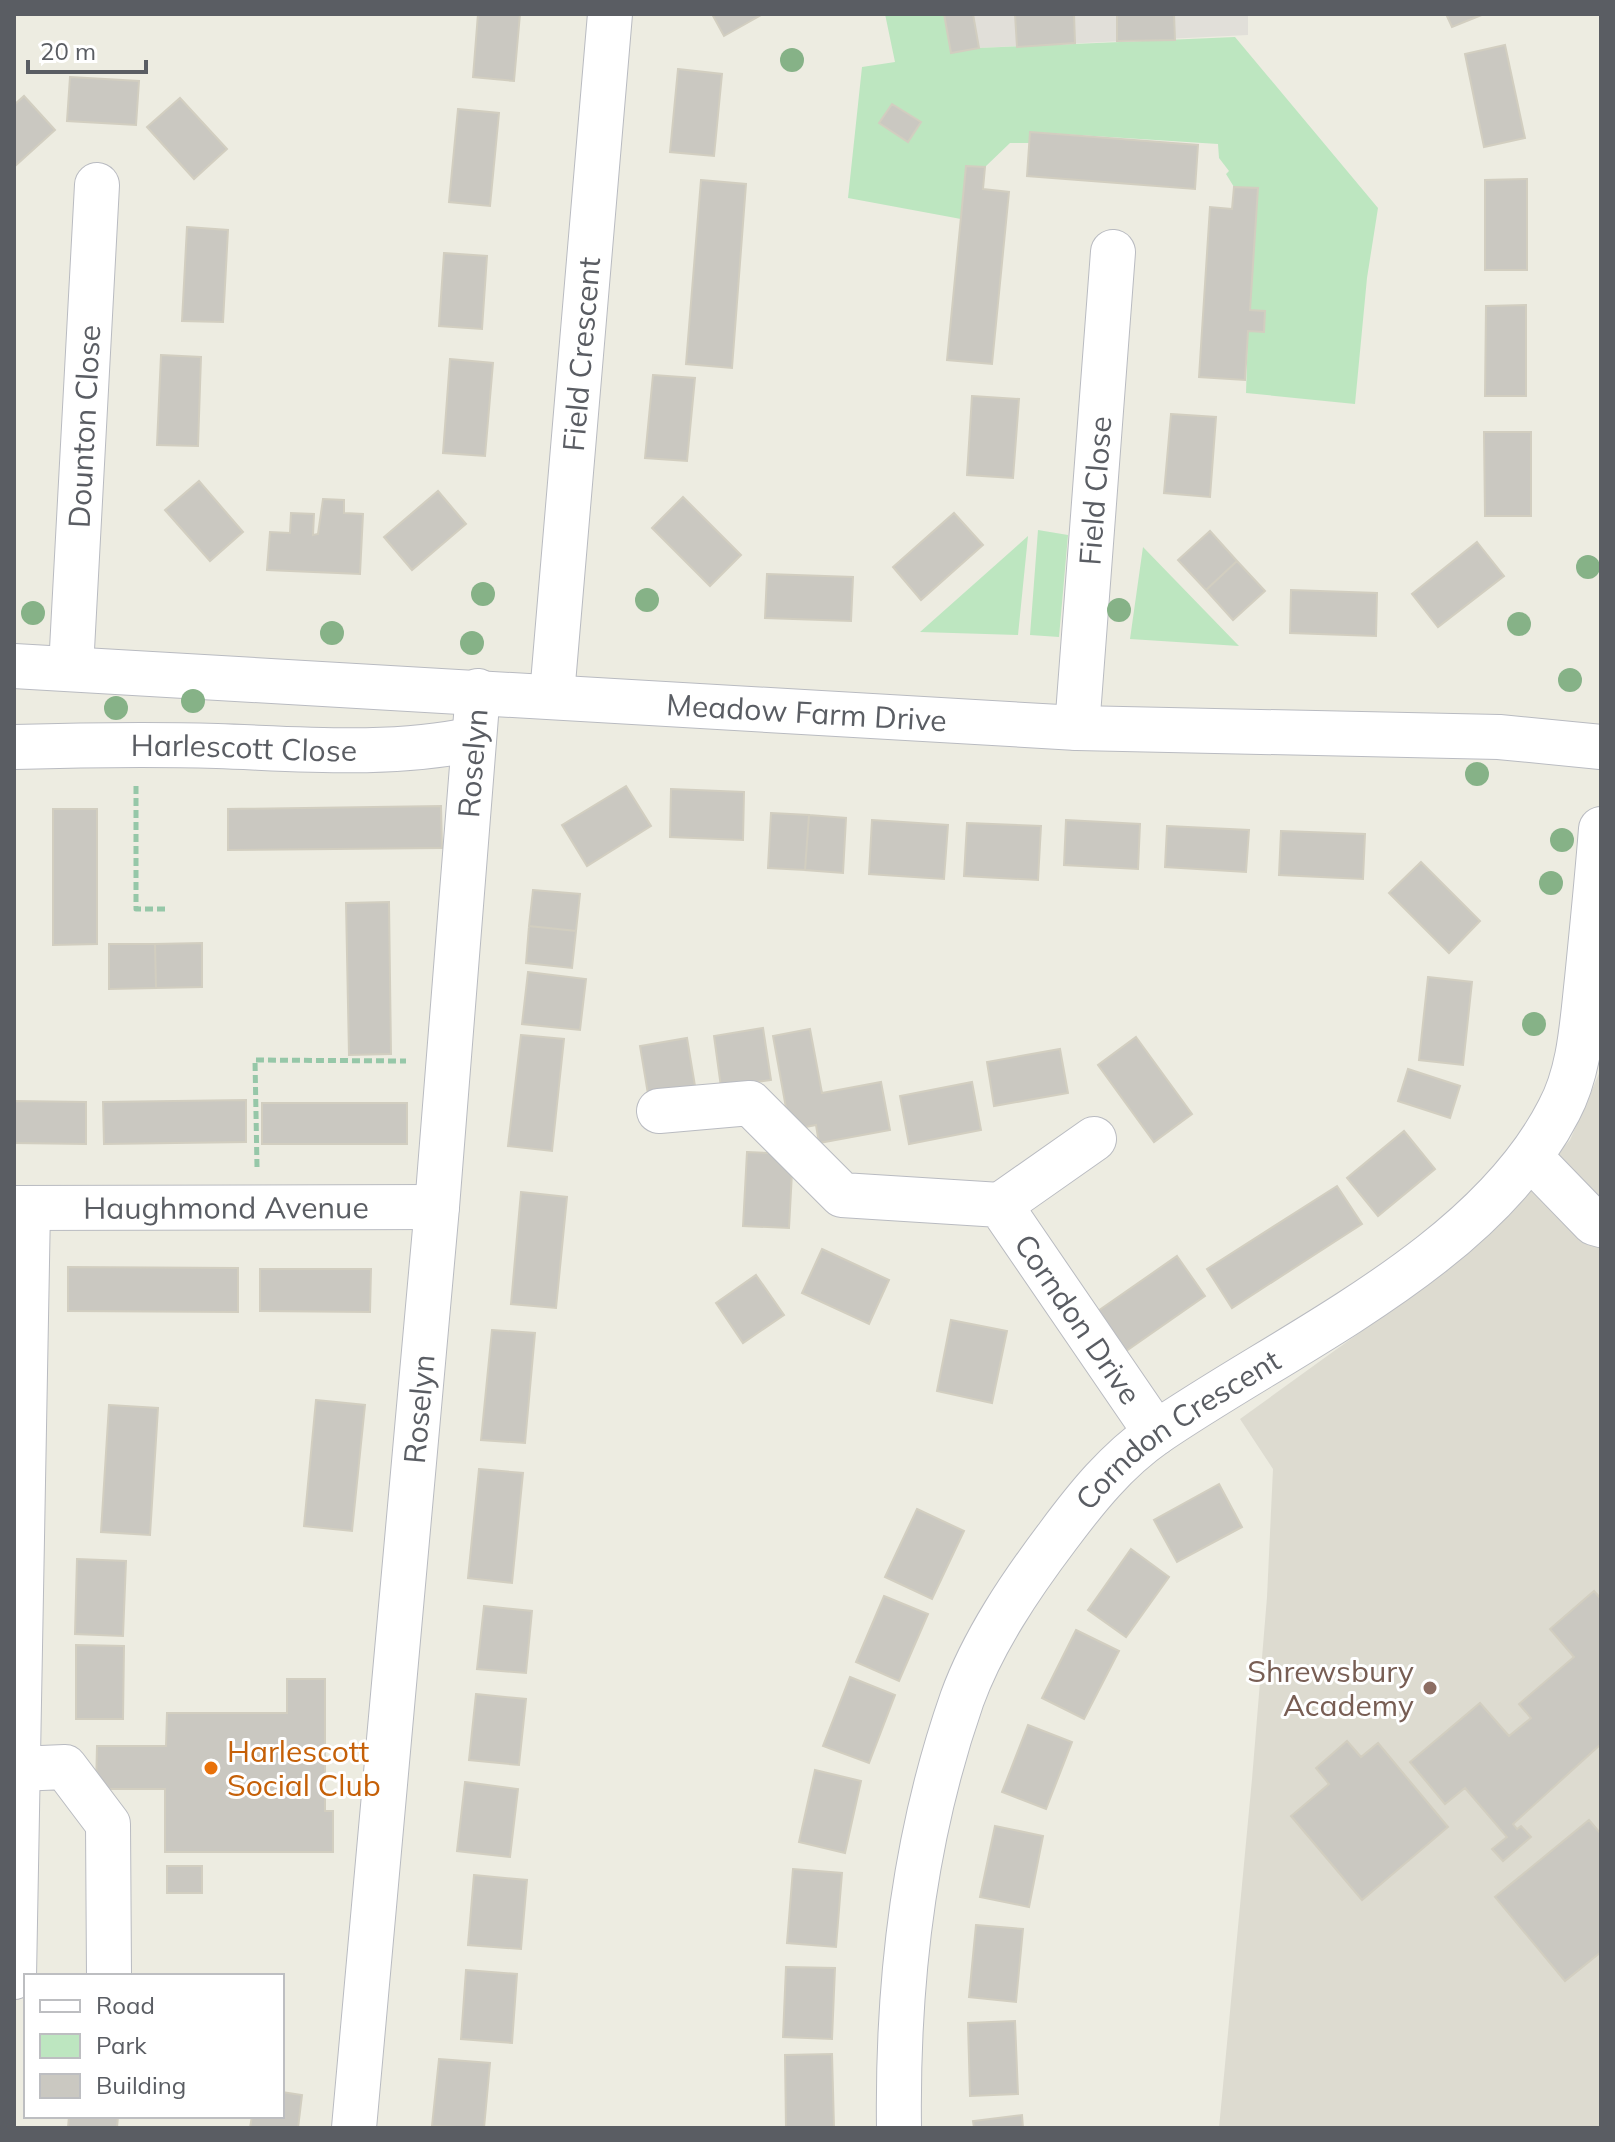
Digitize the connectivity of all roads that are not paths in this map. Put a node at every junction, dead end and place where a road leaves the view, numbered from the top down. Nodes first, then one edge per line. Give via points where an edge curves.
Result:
1 (610, 14) edge
2 (97, 185) dead end
3 (1113, 252) dead end
4 (14, 666) edge
5 (71, 668) junction
6 (478, 691) junction
7 (552, 695) junction
8 (1077, 728) junction
9 (474, 739) junction
10 (14, 747) edge
11 (1601, 747) edge
12 (1601, 829) edge
13 (659, 1111) dead end
14 (1094, 1139) dead end
15 (1531, 1158) junction
16 (1000, 1205) junction
17 (437, 1207) junction
18 (21, 1208) edge
19 (1601, 1225) edge
20 (1156, 1433) junction
21 (18, 1769) junction
22 (109, 1974) edge
23 (14, 1977) edge
24 (354, 2128) edge
25 (899, 2128) edge

1 - 7 street, Field Crescent
2 - 5 street, Dounton Close
3 - 8 street, Field Close
4 - 5 street, Meadow Farm Drive
5 - 6 street, Meadow Farm Drive
6 - 7 street, Meadow Farm Drive
6 - 9 street, Roselyn
7 - 8 street, Meadow Farm Drive
8 - 11 street, Meadow Farm Drive via 1499,737
9 - 10 street, Harlescott Close via 438,747 333,750 135,743
9 - 17 street, Roselyn
12 - 15 street, Corndon Crescent via 1579,1047 1562,1106
13 - 16 street, Corndon Drive via 750,1103 842,1195
14 - 16 street, Corndon Drive
15 - 19 street
15 - 20 street, Corndon Crescent via 1495,1197 1388,1286
16 - 20 street, Corndon Drive
17 - 18 street, Haughmond Avenue
17 - 24 street, Roselyn
18 - 21 street
20 - 25 street, Corndon Crescent via 1092,1492 1040,1561 999,1625 963,1697 936,1791 905,1943
21 - 22 street via 65,1767 108,1824
21 - 23 street

